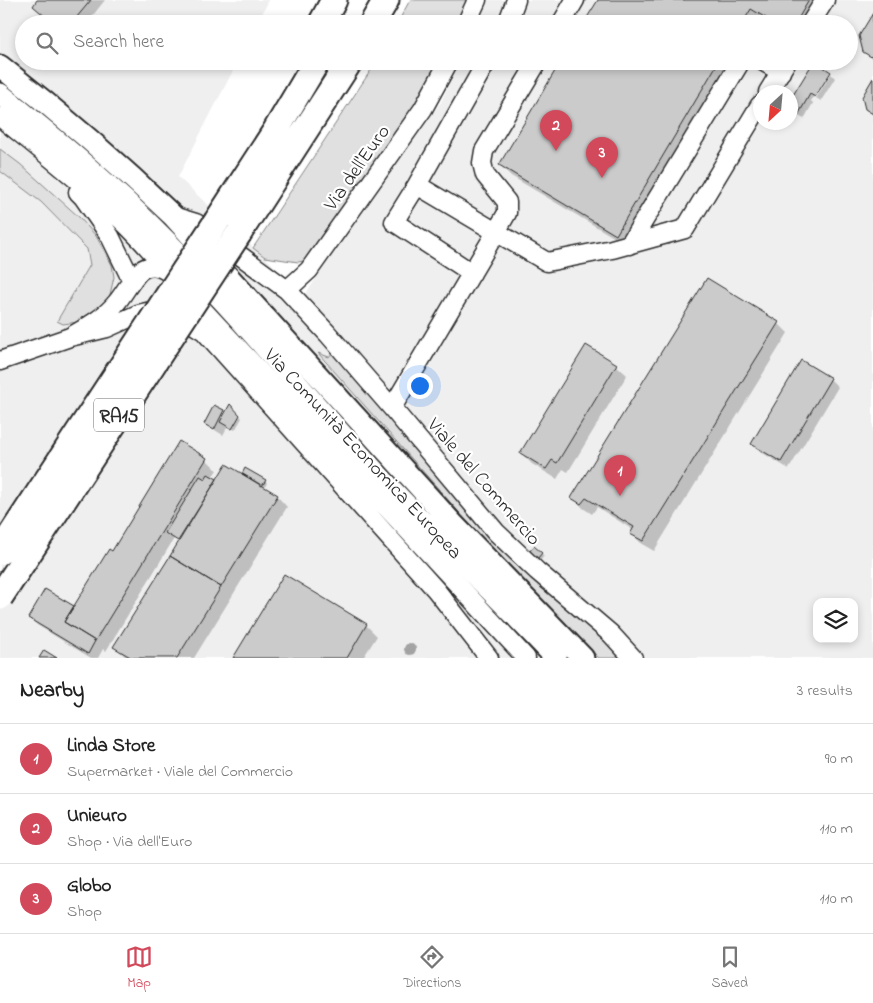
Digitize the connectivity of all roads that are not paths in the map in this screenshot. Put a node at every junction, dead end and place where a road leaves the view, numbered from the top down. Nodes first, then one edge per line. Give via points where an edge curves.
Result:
1 (334, 0) edge
2 (352, 0) edge
3 (386, 0) edge
4 (477, 0) edge
5 (516, 0) edge
6 (575, 0) edge
7 (825, 0) edge
8 (325, 15) edge
9 (343, 15) edge
10 (377, 15) edge
11 (470, 15) edge
12 (510, 15) edge
13 (566, 15) edge
14 (816, 15) edge
15 (0, 66) edge
16 (294, 70) edge
17 (312, 70) edge
18 (344, 70) edge
19 (444, 70) edge
20 (482, 70) edge
21 (533, 70) edge
22 (736, 70) edge
23 (782, 70) edge
24 (772, 85) edge
25 (0, 94) edge
26 (0, 117) edge
27 (753, 117) edge
28 (0, 121) edge
29 (417, 185) junction
30 (173, 216) junction
31 (217, 221) junction
32 (496, 232) junction
33 (629, 245) junction
34 (170, 274) junction
35 (472, 274) junction
36 (132, 282) junction
37 (287, 290) junction
38 (162, 308) junction
39 (70, 337) junction
40 (0, 361) edge
41 (392, 408) junction
42 (0, 552) edge
43 (0, 597) edge
44 (489, 658) edge
45 (526, 658) edge
46 (556, 658) edge
47 (583, 658) edge
48 (633, 658) edge

1 - 8 highway
2 - 9 highway
3 - 10 highway
4 - 11 street
5 - 12 street
6 - 13 street
7 - 14 street
15 - 30 main road via 132,176
16 - 31 highway
17 - 31 highway, RA15
18 - 43 highway, RA15, bridge
19 - 37 street, Via dell'Euro via 423,109 309,270
20 - 29 street
21 - 32 street via 484,150 482,163 485,175 508,202 508,213
22 - 33 street
23 - 24 street
25 - 46 main road via 139,214 238,317 438,539
26 - 34 street, Via Comunità Economica Europea via 100,201
27 - 33 street via 685,229
28 - 36 street via 83,197 110,236
29 - 32 street
29 - 35 street via 394,222
30 - 37 street, Viale del Commercio via 196,223
30 - 47 main road via 452,524
31 - 42 highway, RA15, bridge
32 - 33 street via 547,262
32 - 35 street
34 - 36 street via 159,266 148,266 138,272
34 - 38 street via 175,291
34 - 45 street, Via Comunità Economica Europea
35 - 41 street
36 - 38 street via 132,294 138,304 148,309
36 - 39 street via 107,313
37 - 41 street, Viale del Commercio
38 - 39 street via 138,314 107,328
38 - 44 street via 182,316 204,331 436,590
39 - 40 street
41 - 48 street, Viale del Commercio via 496,532 611,634

